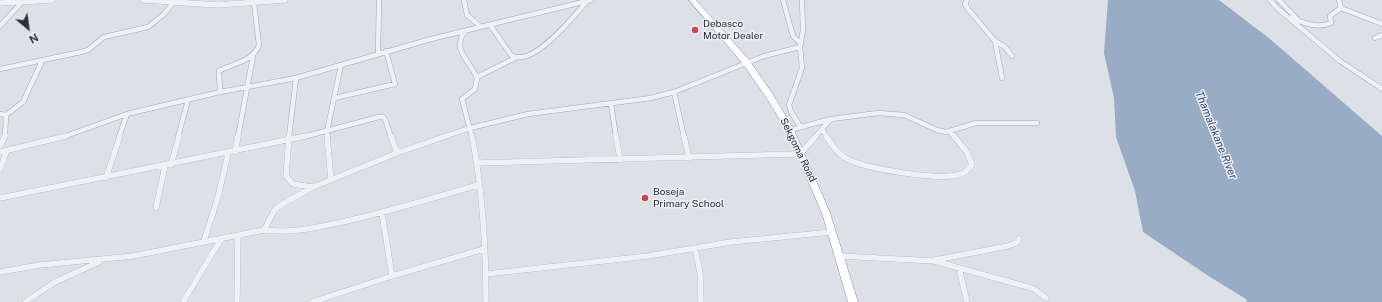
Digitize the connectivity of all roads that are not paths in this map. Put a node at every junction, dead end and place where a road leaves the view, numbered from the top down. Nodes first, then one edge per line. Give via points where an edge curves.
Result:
1 (52, 0) edge
2 (143, 0) edge
3 (285, 0) edge
4 (379, 0) edge
5 (464, 0) edge
6 (687, 0) edge
7 (692, 0) edge
8 (783, 0) edge
9 (802, 0) edge
10 (967, 0) edge
11 (1270, 0) edge
12 (1279, 0) edge
13 (1339, 0) edge
14 (23, 1) junction
15 (589, 1) edge
16 (174, 2) junction
17 (216, 2) edge
18 (251, 2) edge
19 (0, 3) edge
20 (1341, 8) junction
21 (707, 17) junction
22 (1288, 17) junction
23 (7, 18) junction
24 (1299, 20) junction
25 (0, 22) edge
26 (1382, 24) edge
27 (490, 25) junction
28 (0, 26) edge
29 (481, 27) junction
30 (466, 30) junction
31 (1382, 35) edge
32 (1375, 38) dead end
33 (995, 41) junction
34 (800, 46) junction
35 (386, 51) junction
36 (378, 53) junction
37 (253, 56) junction
38 (1012, 56) dead end
39 (515, 58) junction
40 (42, 61) junction
41 (746, 62) junction
42 (341, 65) junction
43 (0, 69) edge
44 (477, 77) junction
45 (296, 78) junction
46 (1002, 78) dead end
47 (247, 88) junction
48 (1382, 89) edge
49 (220, 92) junction
50 (674, 92) junction
51 (335, 98) junction
52 (188, 100) junction
53 (611, 104) junction
54 (0, 114) edge
55 (127, 114) junction
56 (6, 115) junction
57 (830, 120) junction
58 (1037, 123) dead end
59 (800, 126) junction
60 (470, 128) junction
61 (822, 129) junction
62 (790, 130) junction
63 (327, 131) junction
64 (950, 132) junction
65 (288, 141) junction
66 (0, 146) edge
67 (7, 150) junction
68 (0, 152) edge
69 (235, 152) junction
70 (397, 153) junction
71 (801, 153) junction
72 (228, 154) junction
73 (689, 158) junction
74 (620, 160) junction
75 (477, 163) junction
76 (168, 165) junction
77 (0, 170) edge
78 (106, 178) junction
79 (331, 180) junction
80 (478, 185) junction
81 (313, 187) junction
82 (0, 198) edge
83 (156, 208) dead end
84 (382, 213) junction
85 (264, 230) junction
86 (832, 232) junction
87 (238, 236) junction
88 (221, 239) junction
89 (1019, 239) dead end
90 (204, 241) junction
91 (695, 248) junction
92 (484, 249) junction
93 (840, 256) junction
94 (104, 260) junction
95 (934, 261) junction
96 (959, 268) junction
97 (0, 272) edge
98 (486, 274) junction
99 (392, 276) junction
100 (1046, 298) dead end
101 (25, 302) edge
102 (183, 302) edge
103 (237, 302) edge
104 (312, 302) edge
105 (486, 302) edge
106 (702, 302) edge
107 (853, 302) edge
108 (967, 302) edge

1 - 14 street
2 - 16 street
3 - 18 street
4 - 36 street
5 - 29 street via 467,15
6 - 21 highway, Sekgoma Road
7 - 21 highway, Sekgoma Road
8 - 34 street via 793,36
9 - 34 street via 803,30
10 - 33 street via 965,4 968,9
11 - 22 street
12 - 24 street
13 - 20 street
14 - 19 street
14 - 23 street
15 - 27 street
15 - 39 street via 542,48
16 - 17 street
16 - 40 street via 148,27 104,37 88,50
17 - 18 street
18 - 37 street via 259,45
20 - 24 street via 1330,16 1329,25 1313,26
20 - 26 street
21 - 41 highway, Sekgoma Road
22 - 24 street
22 - 48 street via 1348,69
23 - 25 street
23 - 28 street
27 - 29 street
27 - 39 street
29 - 30 street
30 - 35 street
30 - 44 street via 462,36 461,50
31 - 32 street
33 - 38 street via 1005,47
33 - 46 street
34 - 41 street
34 - 59 street via 800,76 789,105
35 - 36 street
35 - 51 street via 395,84
36 - 42 street
37 - 47 street
37 - 49 street via 219,71
39 - 44 street
40 - 43 street
40 - 56 street via 23,102
41 - 50 street
41 - 62 highway, Sekgoma Road
42 - 45 street
42 - 51 street
44 - 60 street via 475,89 462,99
45 - 47 street
45 - 65 street
47 - 49 street
47 - 69 street
49 - 52 street
50 - 53 street
50 - 73 street
51 - 63 street
52 - 55 street
52 - 76 street
53 - 60 street via 528,114
53 - 74 street
54 - 56 street
55 - 67 street via 58,138
55 - 78 street
56 - 66 street via 6,133 4,143
57 - 59 street
57 - 61 street
57 - 64 street via 862,114 891,113 918,119 938,130
58 - 64 street via 975,124
59 - 62 street
60 - 70 street
60 - 75 street
61 - 64 street via 838,152 852,161 928,177 965,173 972,165 967,152
61 - 71 street
62 - 71 highway, Sekgoma Road
63 - 65 street
63 - 70 street via 383,117
63 - 79 street
65 - 69 street
65 - 81 street via 288,181
67 - 68 street
67 - 77 street
69 - 72 street
70 - 79 street
71 - 73 street
71 - 86 highway, Sekgoma Road
72 - 76 street
72 - 90 street
73 - 74 street
74 - 75 street
75 - 80 street
76 - 78 street
76 - 83 street
78 - 82 street
79 - 81 street
80 - 84 street
80 - 92 street
81 - 85 street via 279,206
84 - 85 street via 286,232
84 - 99 street
85 - 87 street
86 - 91 street
86 - 93 highway, Sekgoma Road
87 - 88 street
87 - 103 street
88 - 90 street
88 - 102 street
89 - 95 street via 1008,246
90 - 94 street
91 - 98 street via 648,256
91 - 106 street
92 - 98 street
92 - 99 street
93 - 95 street
93 - 107 highway, Sekgoma Road
94 - 97 street via 40,265
94 - 101 street via 54,282
95 - 96 street
96 - 100 street via 1034,289
96 - 108 street
98 - 105 street
99 - 104 street

